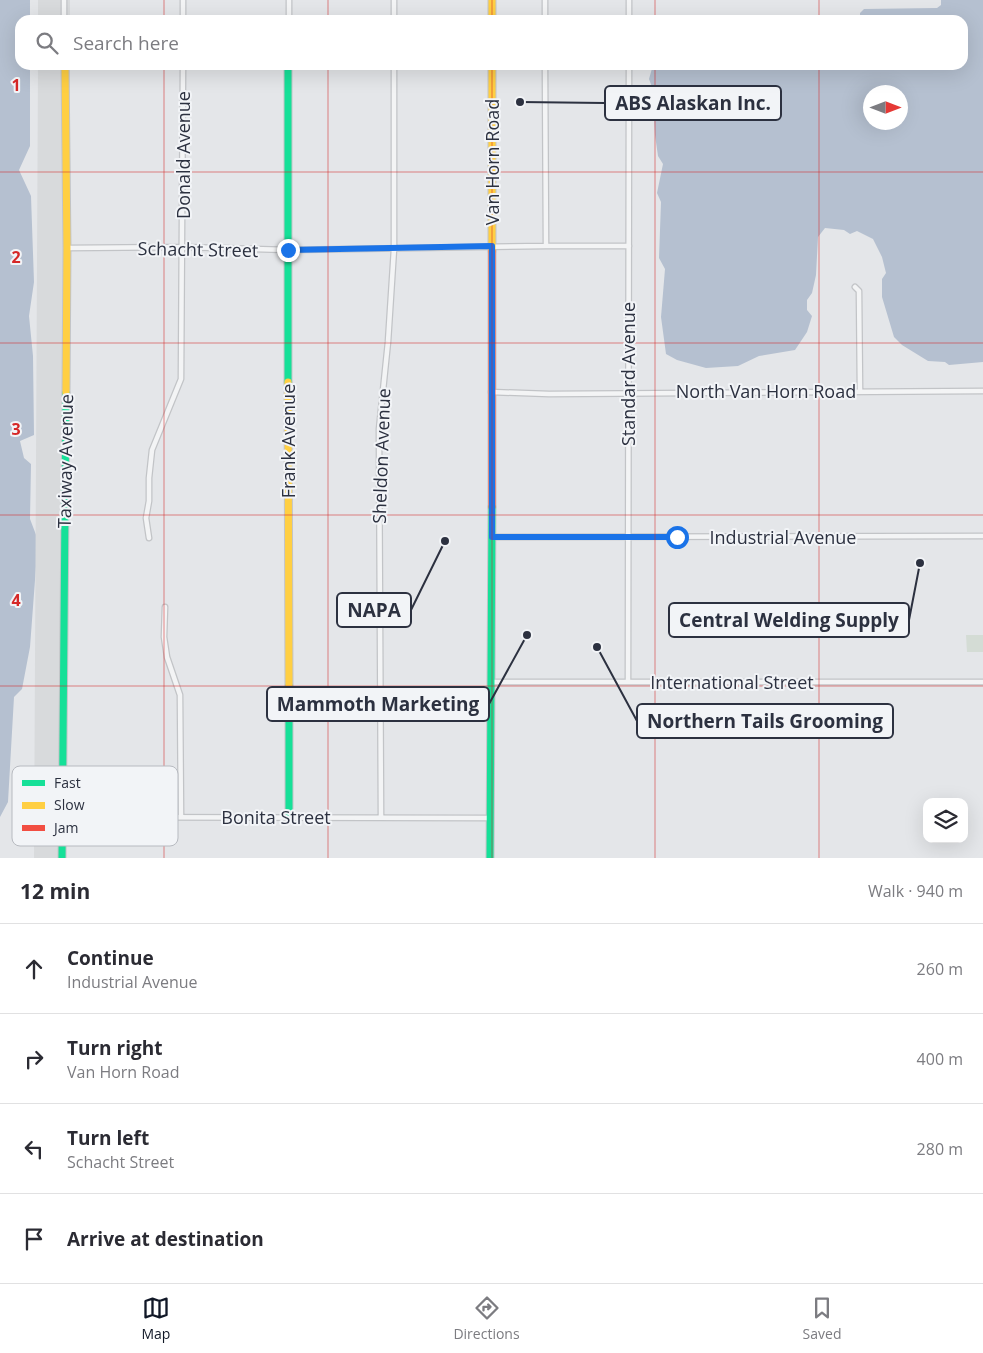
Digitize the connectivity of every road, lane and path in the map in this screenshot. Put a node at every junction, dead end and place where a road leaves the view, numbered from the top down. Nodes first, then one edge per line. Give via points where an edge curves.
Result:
1 (64, 0) edge
2 (183, 0) edge
3 (288, 0) edge
4 (394, 0) edge
5 (492, 0) edge
6 (545, 0) edge
7 (629, 0) edge
8 (64, 15) edge
9 (183, 15) edge
10 (288, 15) edge
11 (394, 15) edge
12 (492, 15) edge
13 (545, 15) edge
14 (629, 15) edge
15 (65, 70) edge
16 (183, 70) edge
17 (288, 70) edge
18 (394, 70) edge
19 (492, 70) edge
20 (545, 70) edge
21 (629, 70) edge
22 (492, 246) junction
23 (546, 246) junction
24 (629, 246) junction
25 (182, 247) junction
26 (67, 248) junction
27 (394, 249) junction
28 (288, 250) junction
29 (855, 287) dead end
30 (860, 391) junction
31 (983, 391) edge
32 (491, 392) junction
33 (628, 392) junction
34 (983, 536) edge
35 (492, 537) junction
36 (628, 537) junction
37 (149, 538) dead end
38 (165, 607) dead end
39 (491, 682) junction
40 (628, 682) junction
41 (983, 682) edge
42 (63, 766) edge
43 (181, 817) joint
44 (381, 817) junction
45 (289, 818) junction
46 (490, 818) junction
47 (490, 858) edge

1 - 8 street
2 - 9 street
3 - 10 street
4 - 11 street
5 - 12 street
6 - 13 street
7 - 14 street
15 - 26 street, Taxiway Avenue
16 - 25 street, Donald Avenue
17 - 28 street, Frank Avenue
18 - 27 street, Sheldon Avenue
19 - 22 street, Van Horn Road
20 - 23 street
21 - 24 street, Standard Avenue
22 - 23 street, Schacht Street
22 - 27 street, Schacht Street
22 - 32 street, Van Horn Road
23 - 24 street, Schacht Street
24 - 33 street, Standard Avenue
25 - 26 street, Schacht Street
25 - 28 street, Schacht Street
25 - 37 street, Donald Avenue via 181,379 152,450 146,518
26 - 42 street, Taxiway Avenue
27 - 28 street, Schacht Street
27 - 44 street, Sheldon Avenue via 379,429
28 - 45 street, Frank Avenue
29 - 30 street via 859,291
30 - 31 street, North Van Horn Road
30 - 33 street, North Van Horn Road
32 - 33 street, North Van Horn Road
32 - 35 street, Van Horn Road
33 - 36 street, Standard Avenue
34 - 36 street, Industrial Avenue
35 - 36 street, Industrial Avenue
35 - 39 street, Van Horn Road
36 - 40 street, Standard Avenue
38 - 43 street via 167,657 180,695
39 - 40 street, International Street
39 - 46 street, Van Horn Road
40 - 41 street, International Street
43 - 45 street, Bonita Street
44 - 45 street, Bonita Street
44 - 46 street, Bonita Street
46 - 47 street, Van Horn Road

